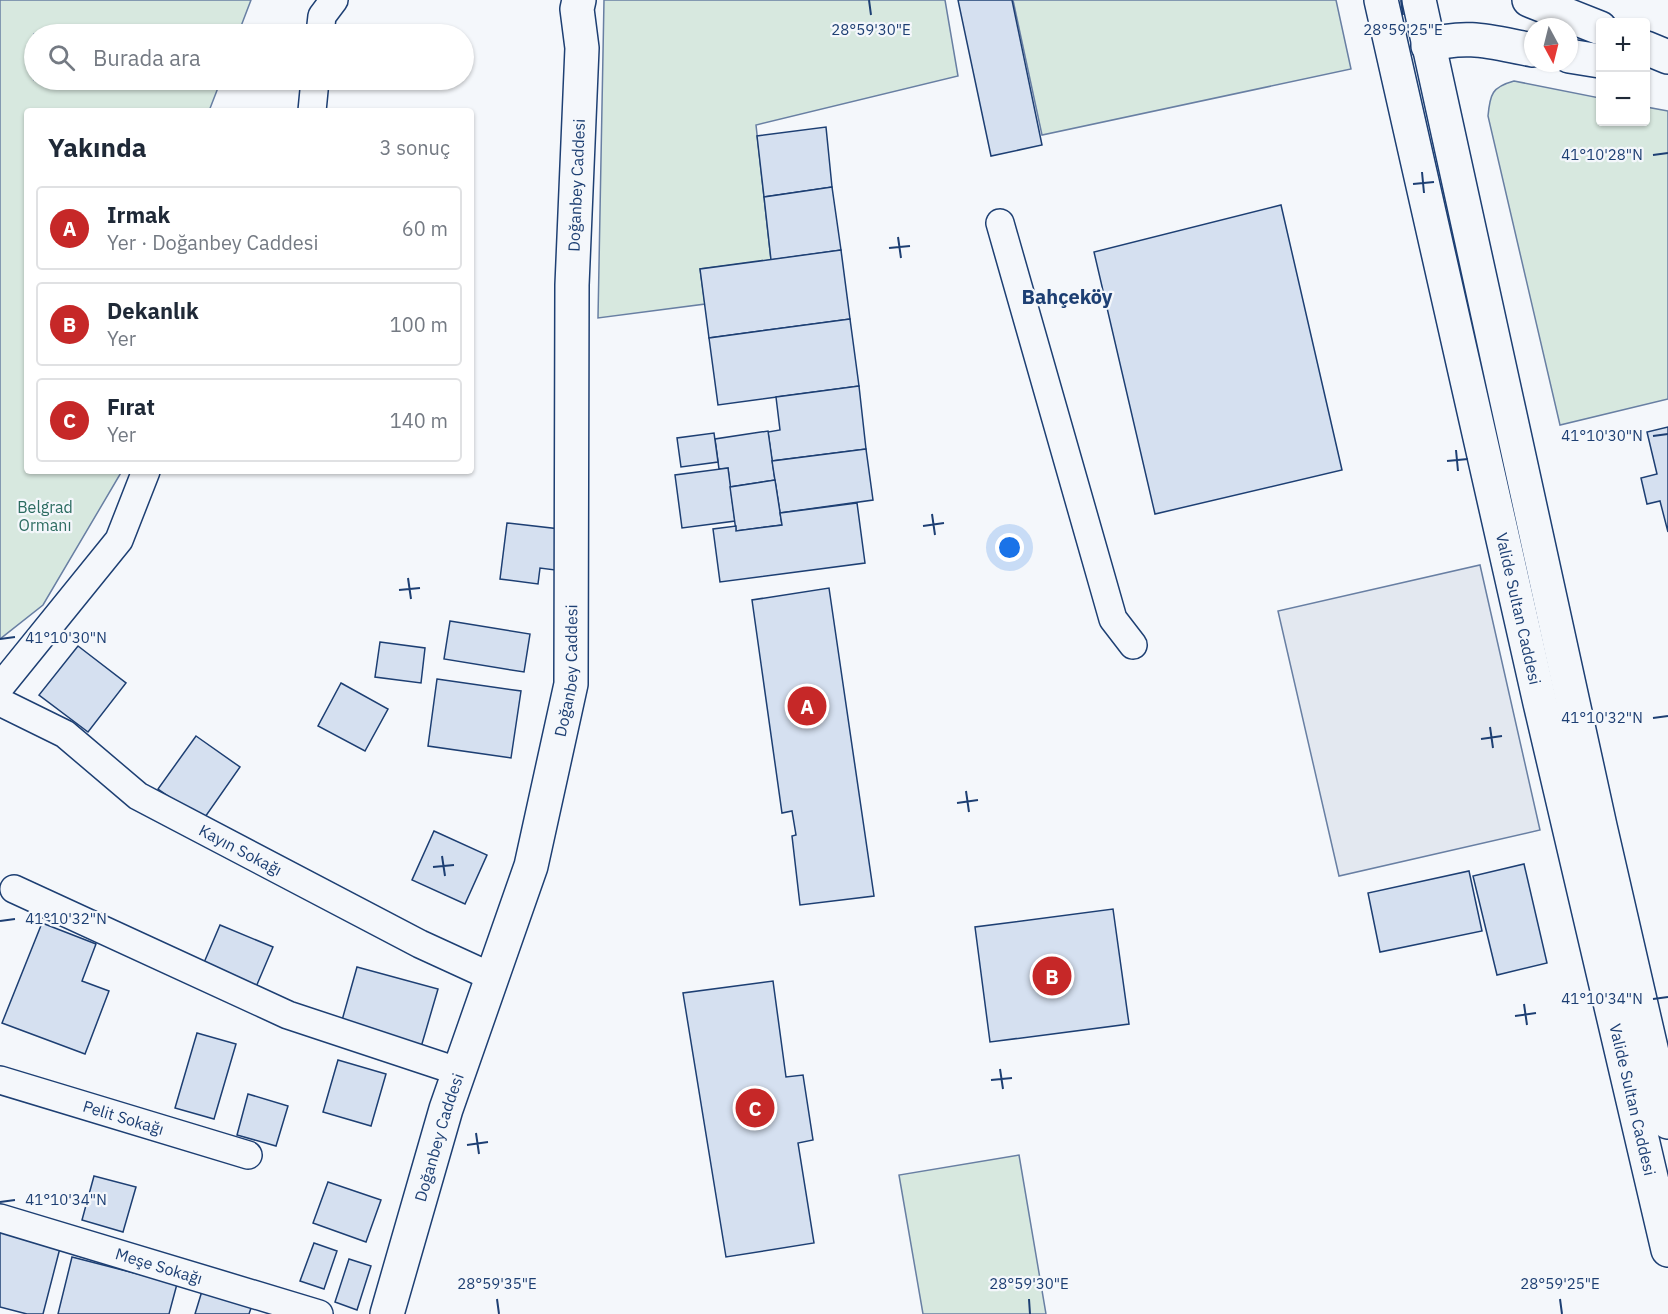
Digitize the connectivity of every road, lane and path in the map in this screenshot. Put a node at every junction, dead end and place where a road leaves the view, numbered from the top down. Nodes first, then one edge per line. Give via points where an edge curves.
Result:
1 (334, 0) edge
2 (1419, 0) edge
3 (1540, 2) edge
4 (575, 3) edge
5 (1386, 4) edge
6 (321, 24) edge
7 (1596, 26) edge
8 (1428, 46) junction
9 (1524, 48) edge
10 (1650, 50) edge
11 (1668, 57) edge
12 (1578, 58) edge
13 (1596, 61) edge
14 (1650, 70) edge
15 (1668, 73) edge
16 (314, 90) edge
17 (312, 108) edge
18 (1000, 224) dead end
19 (145, 474) edge
20 (1133, 645) dead end
21 (0, 687) edge
22 (0, 702) edge
23 (14, 889) dead end
24 (492, 977) junction
25 (1626, 1007) junction
26 (460, 1072) junction
27 (0, 1080) edge
28 (1668, 1122) edge
29 (248, 1155) dead end
30 (0, 1218) edge
31 (1668, 1250) edge
32 (319, 1314) edge
33 (387, 1314) edge

1 - 6 street via 322,16
2 - 8 main road, Valide Sultan Caddesi
3 - 7 main road
4 - 24 main road, Doğanbey Caddesi via 582,48 572,285 571,684 531,866
5 - 25 main road, Valide Sultan Caddesi
8 - 9 main road via 1468,38
8 - 25 main road, Valide Sultan Caddesi
10 - 11 main road
12 - 13 main road
14 - 15 main road
16 - 17 street
18 - 20 street via 1113,619
19 - 21 street via 119,540
22 - 24 street, Kayın Sokağı via 65,734 138,796 420,944
23 - 26 street via 288,1015
24 - 26 main road, Doğanbey Caddesi
25 - 28 main road, Valide Sultan Caddesi
25 - 31 main road, Valide Sultan Caddesi
26 - 33 main road, Doğanbey Caddesi
27 - 29 street, Pelit Sokağı
30 - 32 street, Meşe Sokağı

